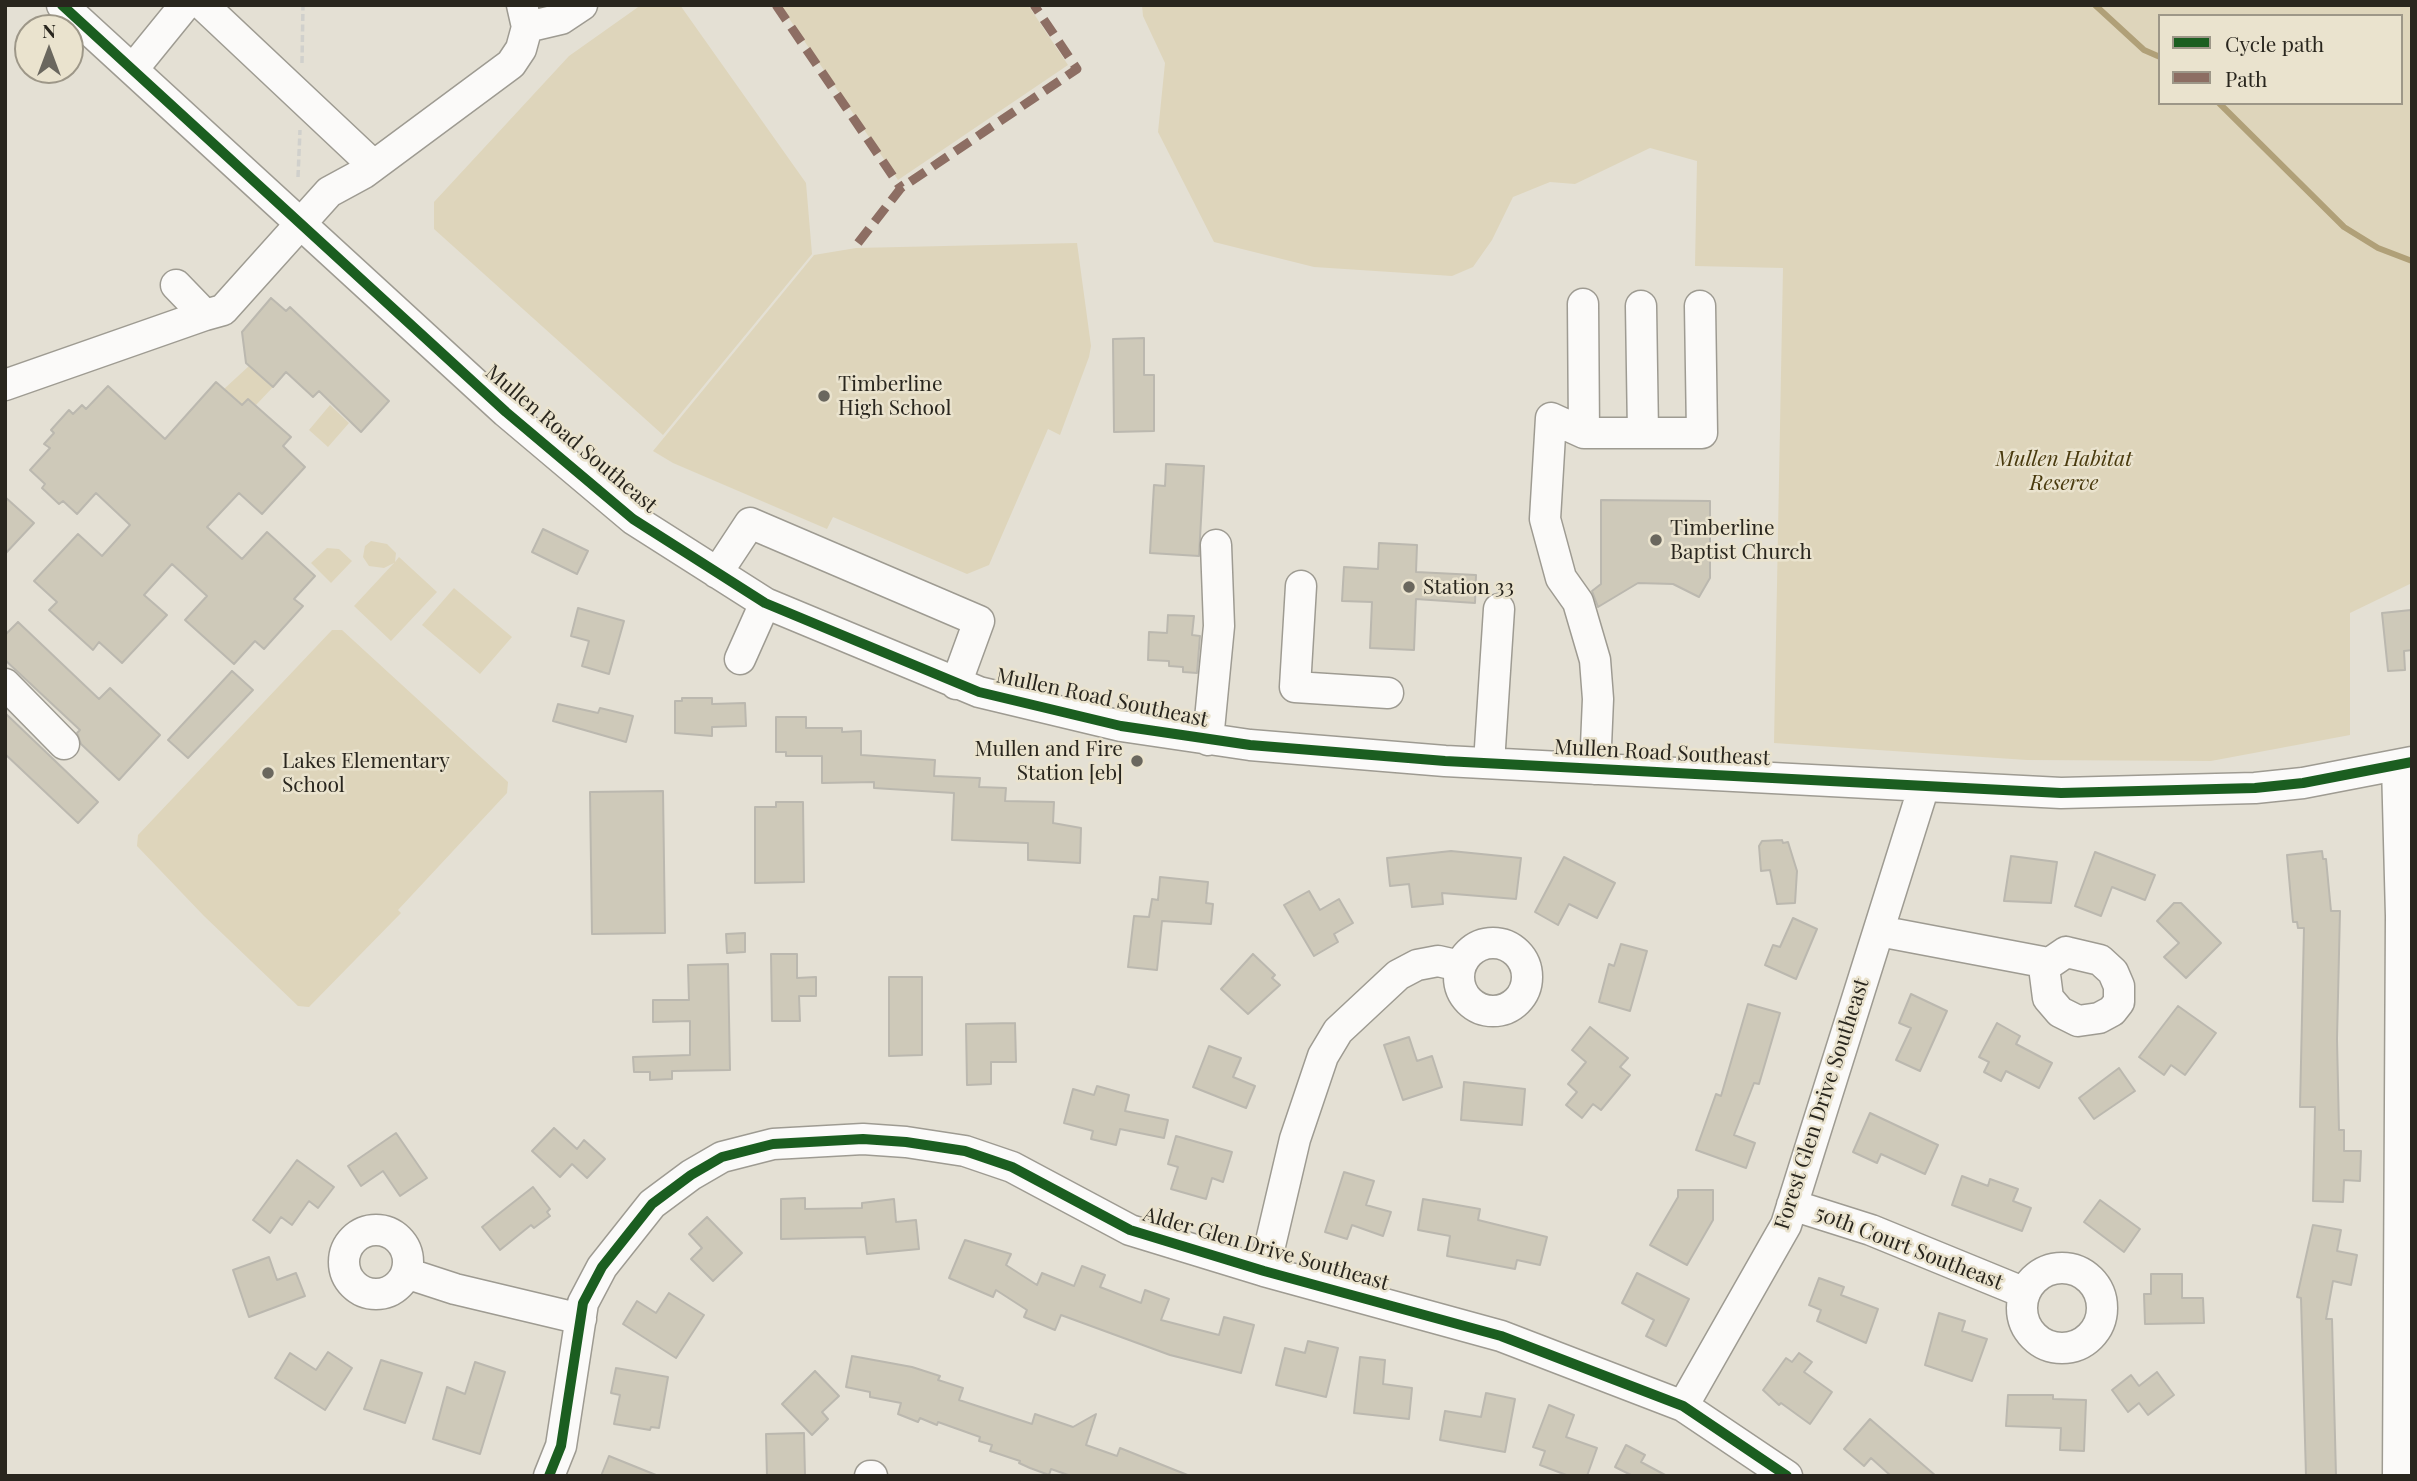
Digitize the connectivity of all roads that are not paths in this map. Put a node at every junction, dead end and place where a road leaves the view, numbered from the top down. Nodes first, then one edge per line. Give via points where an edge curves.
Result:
1 (62, 5) edge
2 (185, 5) edge
3 (204, 5) edge
4 (582, 5) edge
5 (525, 16) edge
6 (133, 69) junction
7 (336, 129) junction
8 (373, 165) junction
9 (330, 192) junction
10 (301, 221) junction
11 (176, 285) dead end
12 (1583, 304) dead end
13 (1641, 306) dead end
14 (1700, 306) dead end
15 (205, 315) junction
16 (5, 385) edge
17 (1584, 433) junction
18 (1643, 433) junction
19 (1216, 545) dead end
20 (717, 573) junction
21 (1301, 586) dead end
22 (765, 603) junction
23 (1499, 609) dead end
24 (740, 659) dead end
25 (5, 684) edge
26 (956, 684) junction
27 (1388, 693) dead end
28 (1209, 740) junction
29 (64, 744) dead end
30 (1489, 763) junction
31 (2404, 763) edge
32 (1595, 769) junction
33 (1924, 786) junction
34 (2406, 914) edge
35 (1879, 931) junction
36 (2048, 963) dead end
37 (1460, 966) dead end
38 (2406, 1011) edge
39 (2406, 1148) edge
40 (1792, 1205) junction
41 (1264, 1271) junction
42 (406, 1273) dead end
43 (2025, 1293) dead end
44 (581, 1319) junction
45 (1683, 1406) junction
46 (549, 1476) edge
47 (1787, 1476) edge
48 (2398, 1476) edge

1 - 6 street, Mullen Road Southeast
2 - 6 street
3 - 7 street
4 - 5 street via 561,19
5 - 8 street via 521,49 511,64
6 - 10 street, Mullen Road Southeast
7 - 8 street
7 - 9 street
8 - 9 street
9 - 10 street
10 - 15 street via 239,295 223,310
10 - 20 street, Mullen Road Southeast via 506,412 633,519
11 - 15 street
12 - 17 street
13 - 18 street
14 - 18 street via 1702,433
15 - 16 street
17 - 18 street
17 - 32 street via 1550,418 1545,519 1561,578 1578,602 1595,660
19 - 28 street via 1219,626
20 - 22 street, Mullen Road Southeast
20 - 26 street via 750,523 979,621
21 - 27 street via 1295,687
22 - 24 street
22 - 26 street, Mullen Road Southeast
23 - 30 street
25 - 29 street
26 - 28 street, Mullen Road Southeast via 1016,703
28 - 30 street, Mullen Road Southeast
30 - 32 street, Mullen Road Southeast
31 - 33 street, Mullen Road Southeast via 2304,783 2158,793
31 - 34 street
32 - 33 street, Mullen Road Southeast
33 - 35 street, Forest Glen Drive Southeast
34 - 38 street
35 - 36 street
35 - 40 street, Forest Glen Drive Southeast
37 - 41 street via 1438,961 1408,970 1338,1031 1323,1056 1295,1139
38 - 39 street
39 - 48 street
40 - 43 street, 50th Court Southeast via 1871,1230
40 - 45 street, Forest Glen Drive Southeast via 1786,1225
41 - 44 street, Alder Glen Drive Southeast via 1130,1230 1012,1167 965,1151 906,1142 809,1140 722,1157 652,1203 602,1267 583,1303
41 - 45 street, Alder Glen Drive Southeast via 1501,1336
42 - 44 street
44 - 46 street, Alder Glen Drive Southeast via 561,1446
45 - 47 street, Alder Glen Drive Southeast

